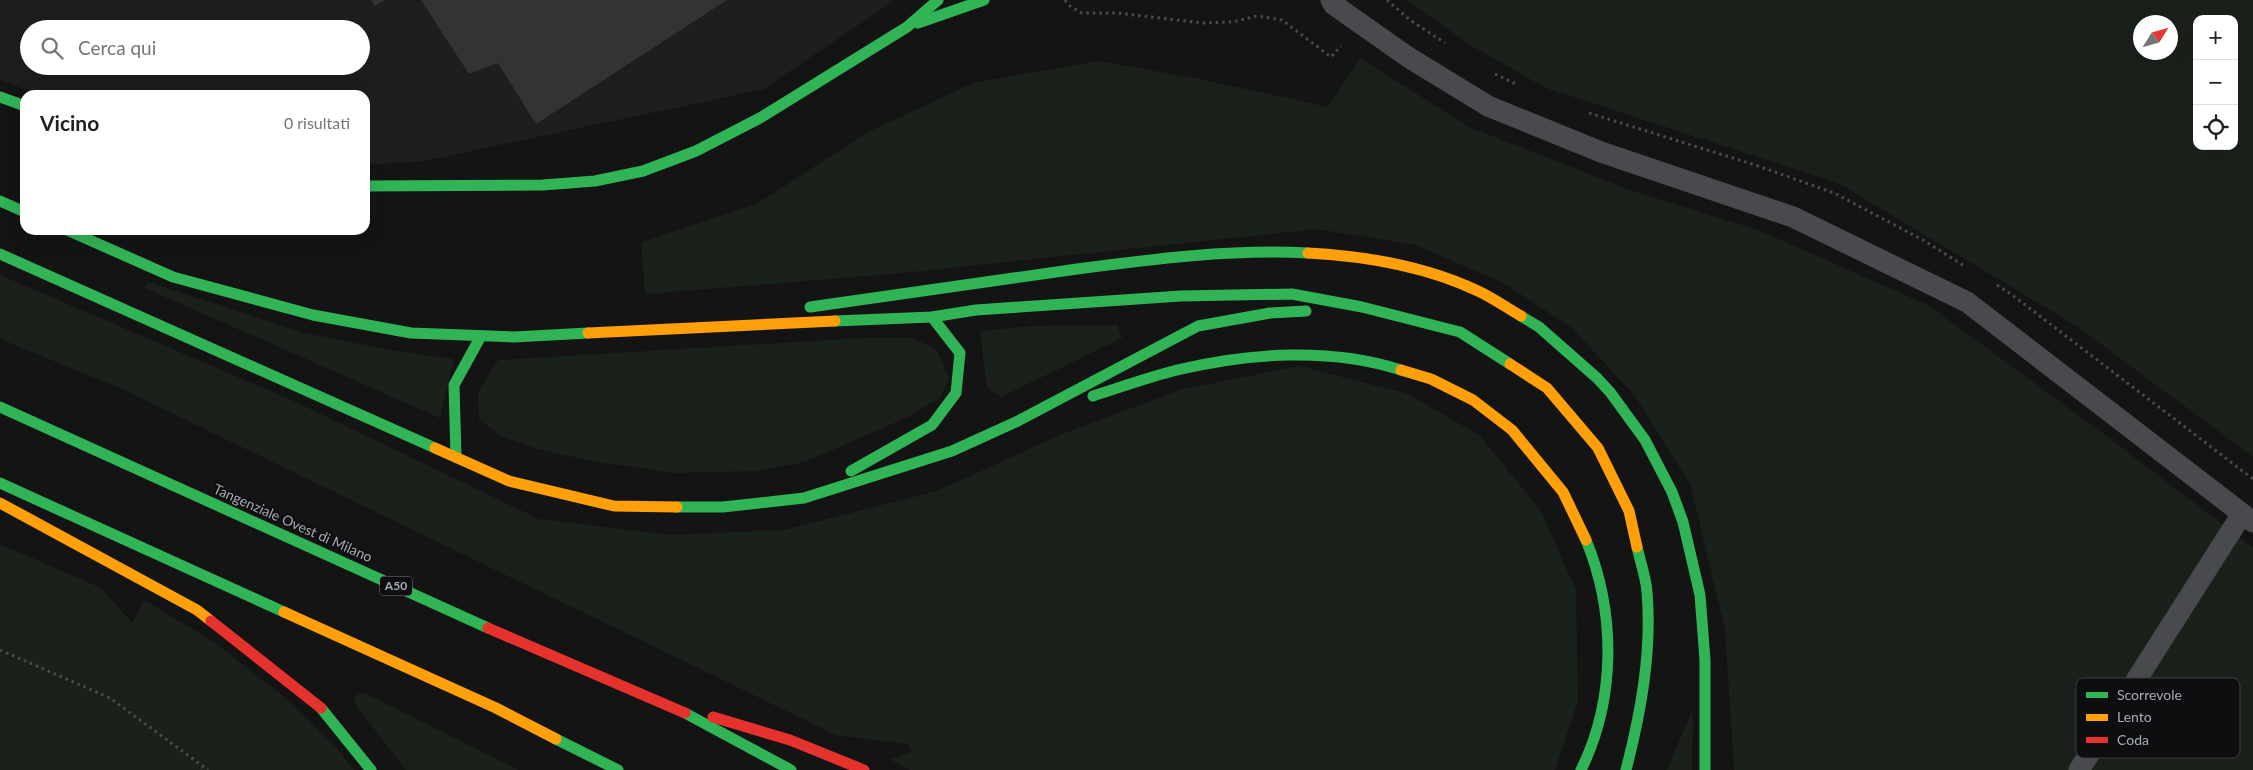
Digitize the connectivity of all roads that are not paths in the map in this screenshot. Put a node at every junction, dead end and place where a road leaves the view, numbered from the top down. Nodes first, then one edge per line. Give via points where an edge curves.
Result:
1 (938, 0) edge
2 (984, 0) edge
3 (1331, 0) edge
4 (907, 27) junction
5 (0, 97) edge
6 (20, 104) edge
7 (370, 186) edge
8 (0, 201) edge
9 (20, 210) edge
10 (77, 235) edge
11 (0, 254) edge
12 (1362, 307) junction
13 (797, 308) dead end
14 (767, 312) dead end
15 (932, 317) junction
16 (649, 329) junction
17 (481, 336) junction
18 (0, 407) edge
19 (1018, 421) junction
20 (456, 457) junction
21 (0, 483) edge
22 (804, 498) junction
23 (0, 503) edge
24 (2248, 518) edge
25 (2141, 678) edge
26 (675, 708) junction
27 (2087, 758) edge
28 (371, 770) edge
29 (618, 770) edge
30 (791, 770) edge
31 (864, 770) edge
32 (1581, 770) edge
33 (1626, 770) edge
34 (1705, 770) edge
35 (2079, 770) edge

1 - 4 main road
2 - 4 main road
3 - 24 lane via 1408,57 1488,106 1601,152 1793,217 1967,302
4 - 7 main road via 760,118 696,151 643,171 595,181 543,185
5 - 6 main road
8 - 9 main road
10 - 17 main road via 173,277 312,315 411,333
11 - 20 main road
12 - 15 main road via 1292,294 1190,296 976,310
12 - 19 main road via 1270,313 1198,326
12 - 33 main road via 1460,332 1547,388 1598,448 1629,511 1647,591 1647,659 1640,716
13 - 34 main road via 1140,261 1253,251 1335,253 1408,265 1475,288 1532,320 1574,354 1613,394 1662,469 1680,512 1700,594
14 - 16 main road
15 - 16 main road
15 - 22 main road via 960,353 956,393 932,425
16 - 17 main road
17 - 20 main road via 454,385
18 - 26 main road, Tangenziale Ovest di Milano / A50 via 506,636
19 - 22 main road via 952,451
19 - 32 main road via 1190,367 1248,358 1354,358 1395,366 1435,381 1473,401 1504,423 1548,471 1570,501 1598,570 1608,634 1603,706
20 - 22 main road via 510,480 614,506 723,507
21 - 29 main road via 496,708
23 - 28 main road via 197,610 320,706
24 - 25 lane
26 - 30 main road, Tangenziale Ovest di Milano / A50
26 - 31 main road via 755,727 810,746
27 - 35 lane

